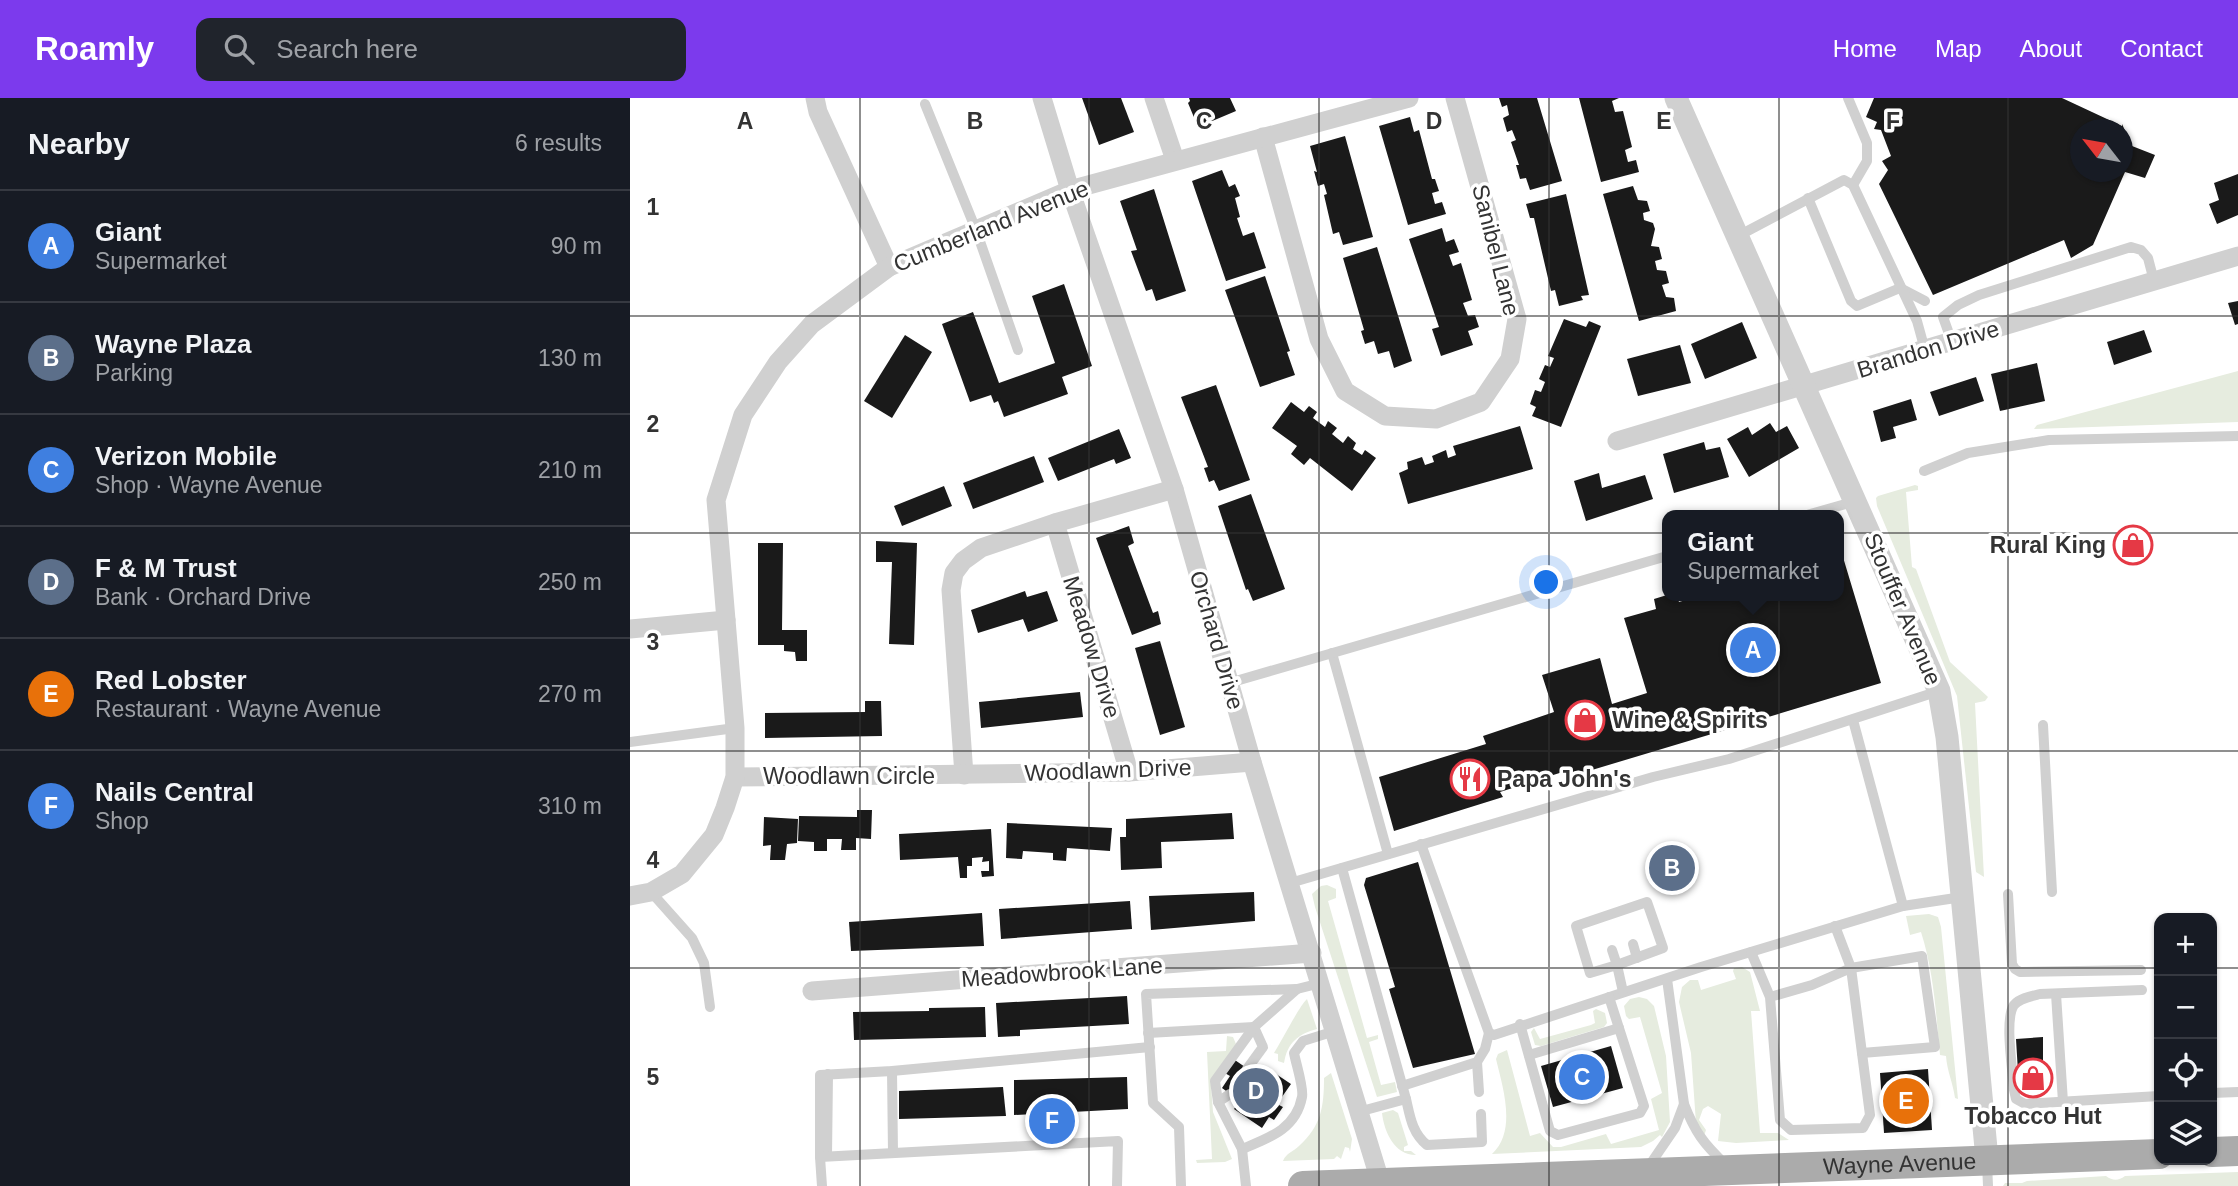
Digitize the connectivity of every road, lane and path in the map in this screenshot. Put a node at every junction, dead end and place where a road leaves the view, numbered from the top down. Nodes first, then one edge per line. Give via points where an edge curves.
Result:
1 (815, 98) edge
2 (1042, 98) edge
3 (1154, 98) edge
4 (1409, 98) edge
5 (1455, 98) edge
6 (1676, 98) edge
7 (1848, 98) edge
8 (925, 104) dead end
9 (1349, 106) edge
10 (1263, 137) junction
11 (1175, 160) junction
12 (1853, 185) junction
13 (1070, 190) junction
14 (1808, 198) junction
15 (976, 230) junction
16 (1738, 236) junction
17 (2238, 256) edge
18 (889, 267) junction
19 (2154, 281) junction
20 (1900, 288) junction
21 (1926, 301) dead end
22 (1952, 342) junction
23 (1018, 350) dead end
24 (1925, 350) junction
25 (1805, 386) junction
26 (2238, 436) edge
27 (1617, 441) dead end
28 (1924, 471) dead end
29 (1174, 489) junction
30 (1856, 501) junction
31 (1824, 510) edge
32 (1055, 523) junction
33 (1662, 557) edge
34 (726, 620) junction
35 (630, 629) edge
36 (1332, 653) junction
37 (1229, 683) junction
38 (1939, 691) junction
39 (1853, 720) junction
40 (2043, 725) dead end
41 (734, 728) junction
42 (630, 742) edge
43 (1252, 762) junction
44 (1129, 772) junction
45 (964, 775) junction
46 (735, 777) junction
47 (1421, 844) junction
48 (1388, 854) junction
49 (1342, 867) junction
50 (1290, 883) junction
51 (651, 892) junction
52 (2052, 892) dead end
53 (2008, 894) dead end
54 (630, 896) edge
55 (1962, 897) junction
56 (1903, 906) junction
57 (1622, 910) junction
58 (1602, 917) junction
59 (1626, 923) dead end
60 (1835, 926) junction
61 (1606, 929) dead end
62 (1633, 944) dead end
63 (1612, 950) dead end
64 (1751, 952) junction
65 (1312, 953) junction
66 (1637, 958) junction
67 (1616, 965) junction
68 (1851, 968) junction
69 (2141, 970) dead end
70 (1667, 979) junction
71 (1321, 983) junction
72 (1297, 989) junction
73 (2142, 990) dead end
74 (812, 991) dead end
75 (1623, 992) junction
76 (2056, 994) junction
77 (1609, 997) junction
78 (1770, 998) junction
79 (710, 1007) dead end
80 (1520, 1024) junction
81 (1254, 1027) junction
82 (1619, 1028) junction
83 (1335, 1031) junction
84 (1148, 1033) junction
85 (1489, 1033) junction
86 (1150, 1046) junction
87 (1862, 1053) junction
88 (1529, 1055) junction
89 (1477, 1062) junction
90 (1247, 1069) dead end
91 (892, 1071) junction
92 (1402, 1086) junction
93 (1479, 1092) dead end
94 (2238, 1092) edge
95 (2217, 1093) edge
96 (1230, 1094) dead end
97 (2154, 1096) edge
98 (1406, 1099) junction
99 (1217, 1102) junction
100 (2063, 1102) junction
101 (1684, 1104) junction
102 (1358, 1112) junction
103 (1481, 1114) dead end
104 (1242, 1149) junction
105 (2238, 1151) edge
106 (2217, 1152) edge
107 (892, 1153) junction
108 (2154, 1155) edge
109 (824, 1157) junction
110 (1730, 1169) junction
111 (1988, 1172) edge
112 (1643, 1173) junction
113 (1553, 1181) edge
114 (1381, 1185) edge
115 (822, 1186) edge
116 (1117, 1186) edge
117 (1181, 1186) edge
118 (1246, 1186) edge
119 (1303, 1186) edge

1 - 18 street
2 - 13 street, Orchard Drive
3 - 11 street
4 - 9 street, Cumberland Avenue
5 - 10 street, Sanibel Lane via 1517,319 1510,359 1481,402 1436,419 1385,416 1345,391 1319,339
6 - 16 street, Stouffer Avenue
7 - 12 lane via 1867,143 1867,161
8 - 15 lane
9 - 10 street, Cumberland Avenue
10 - 11 street, Cumberland Avenue
11 - 13 street, Cumberland Avenue
12 - 14 lane via 1844,180
12 - 20 lane
13 - 15 street, Cumberland Avenue
13 - 29 street, Orchard Drive
14 - 16 lane
14 - 20 lane via 1851,301 1857,306
15 - 18 street, Cumberland Avenue
15 - 23 lane
16 - 25 street, Stouffer Avenue
17 - 19 street, Brandon Drive
18 - 34 street, Cumberland Avenue via 813,324 778,362 743,415 716,500
19 - 22 street, Brandon Drive
19 - 22 lane via 2148,258 2131,247 1979,295 1940,313
20 - 21 lane
20 - 24 lane
22 - 24 street, Brandon Drive
24 - 25 street, Brandon Drive
25 - 27 street, Brandon Drive
25 - 30 street, Stouffer Avenue
26 - 28 lane via 2049,440 1968,453
29 - 32 street
29 - 37 street, Orchard Drive
30 - 31 lane
30 - 38 street, Stouffer Avenue
32 - 44 street, Meadow Drive
32 - 45 street via 981,548 954,573 951,590
33 - 36 lane
34 - 35 street
34 - 41 street, Cumberland Avenue
36 - 37 lane
36 - 48 lane
37 - 43 street, Orchard Drive
38 - 39 lane
38 - 55 street, Stouffer Avenue
39 - 47 lane
39 - 56 lane
40 - 52 lane
41 - 42 lane
41 - 46 street, Cumberland Avenue
43 - 44 street, Woodlawn Drive
43 - 50 street, Orchard Drive
44 - 45 street, Woodlawn Drive
45 - 46 street, Woodlawn Circle
46 - 51 street, Cumberland Avenue via 713,835 682,874
47 - 48 lane
47 - 85 lane
48 - 49 lane
49 - 50 lane
49 - 92 lane
50 - 65 street, Orchard Drive
51 - 54 street, Cumberland Avenue
51 - 79 lane via 692,938 704,963
53 - 69 lane via 2015,969
55 - 56 lane
55 - 111 street, Stouffer Avenue
56 - 60 lane
57 - 58 lane
57 - 59 lane
57 - 66 lane via 1647,902 1662,948
58 - 61 lane
58 - 67 lane via 1576,926 1590,973
60 - 64 lane
60 - 68 lane
62 - 66 lane
63 - 67 lane
64 - 70 lane
64 - 78 lane
65 - 71 street, Orchard Drive
65 - 74 street, Meadowbrook Lane
66 - 67 lane
67 - 75 lane
68 - 78 lane
68 - 87 lane
68 - 87 lane via 1922,956 1935,1047
70 - 75 lane
70 - 101 lane
71 - 72 lane
71 - 83 street, Orchard Drive
72 - 81 lane
72 - 84 lane via 1146,994
73 - 76 lane
75 - 77 lane
76 - 100 lane
76 - 100 lane via 2040,994 2015,1004 2010,1016 2014,1090 2025,1104
77 - 80 lane
77 - 82 lane
78 - 87 lane via 1780,1120 1791,1130 1863,1128 1870,1115
80 - 85 lane
80 - 88 lane
81 - 84 lane
81 - 90 lane via 1263,1047
81 - 99 lane via 1215,1081
82 - 88 lane
82 - 88 lane via 1644,1106 1640,1113 1558,1135 1550,1131
83 - 102 street, Orchard Drive
83 - 104 lane via 1303,1041 1294,1053 1303,1095 1291,1121 1278,1135
84 - 86 lane
85 - 89 lane
86 - 91 lane
86 - 117 lane via 1153,1103 1179,1127
89 - 92 lane
89 - 93 lane
91 - 107 lane
91 - 109 lane via 828,1074
92 - 98 lane
94 - 95 lane
96 - 99 lane
97 - 100 lane
98 - 102 lane
98 - 103 lane via 1414,1130 1427,1145 1482,1142
99 - 104 lane
101 - 110 lane via 1694,1131
101 - 112 lane via 1675,1128
102 - 114 street, Orchard Drive
104 - 118 lane
105 - 106 main road
107 - 109 lane
107 - 116 lane via 1118,1141
108 - 111 main road, Wayne Avenue
109 - 115 lane
110 - 111 main road, Wayne Avenue
110 - 112 main road, Wayne Avenue
112 - 113 main road, Wayne Avenue
113 - 114 main road, Wayne Avenue
114 - 119 main road, Wayne Avenue

